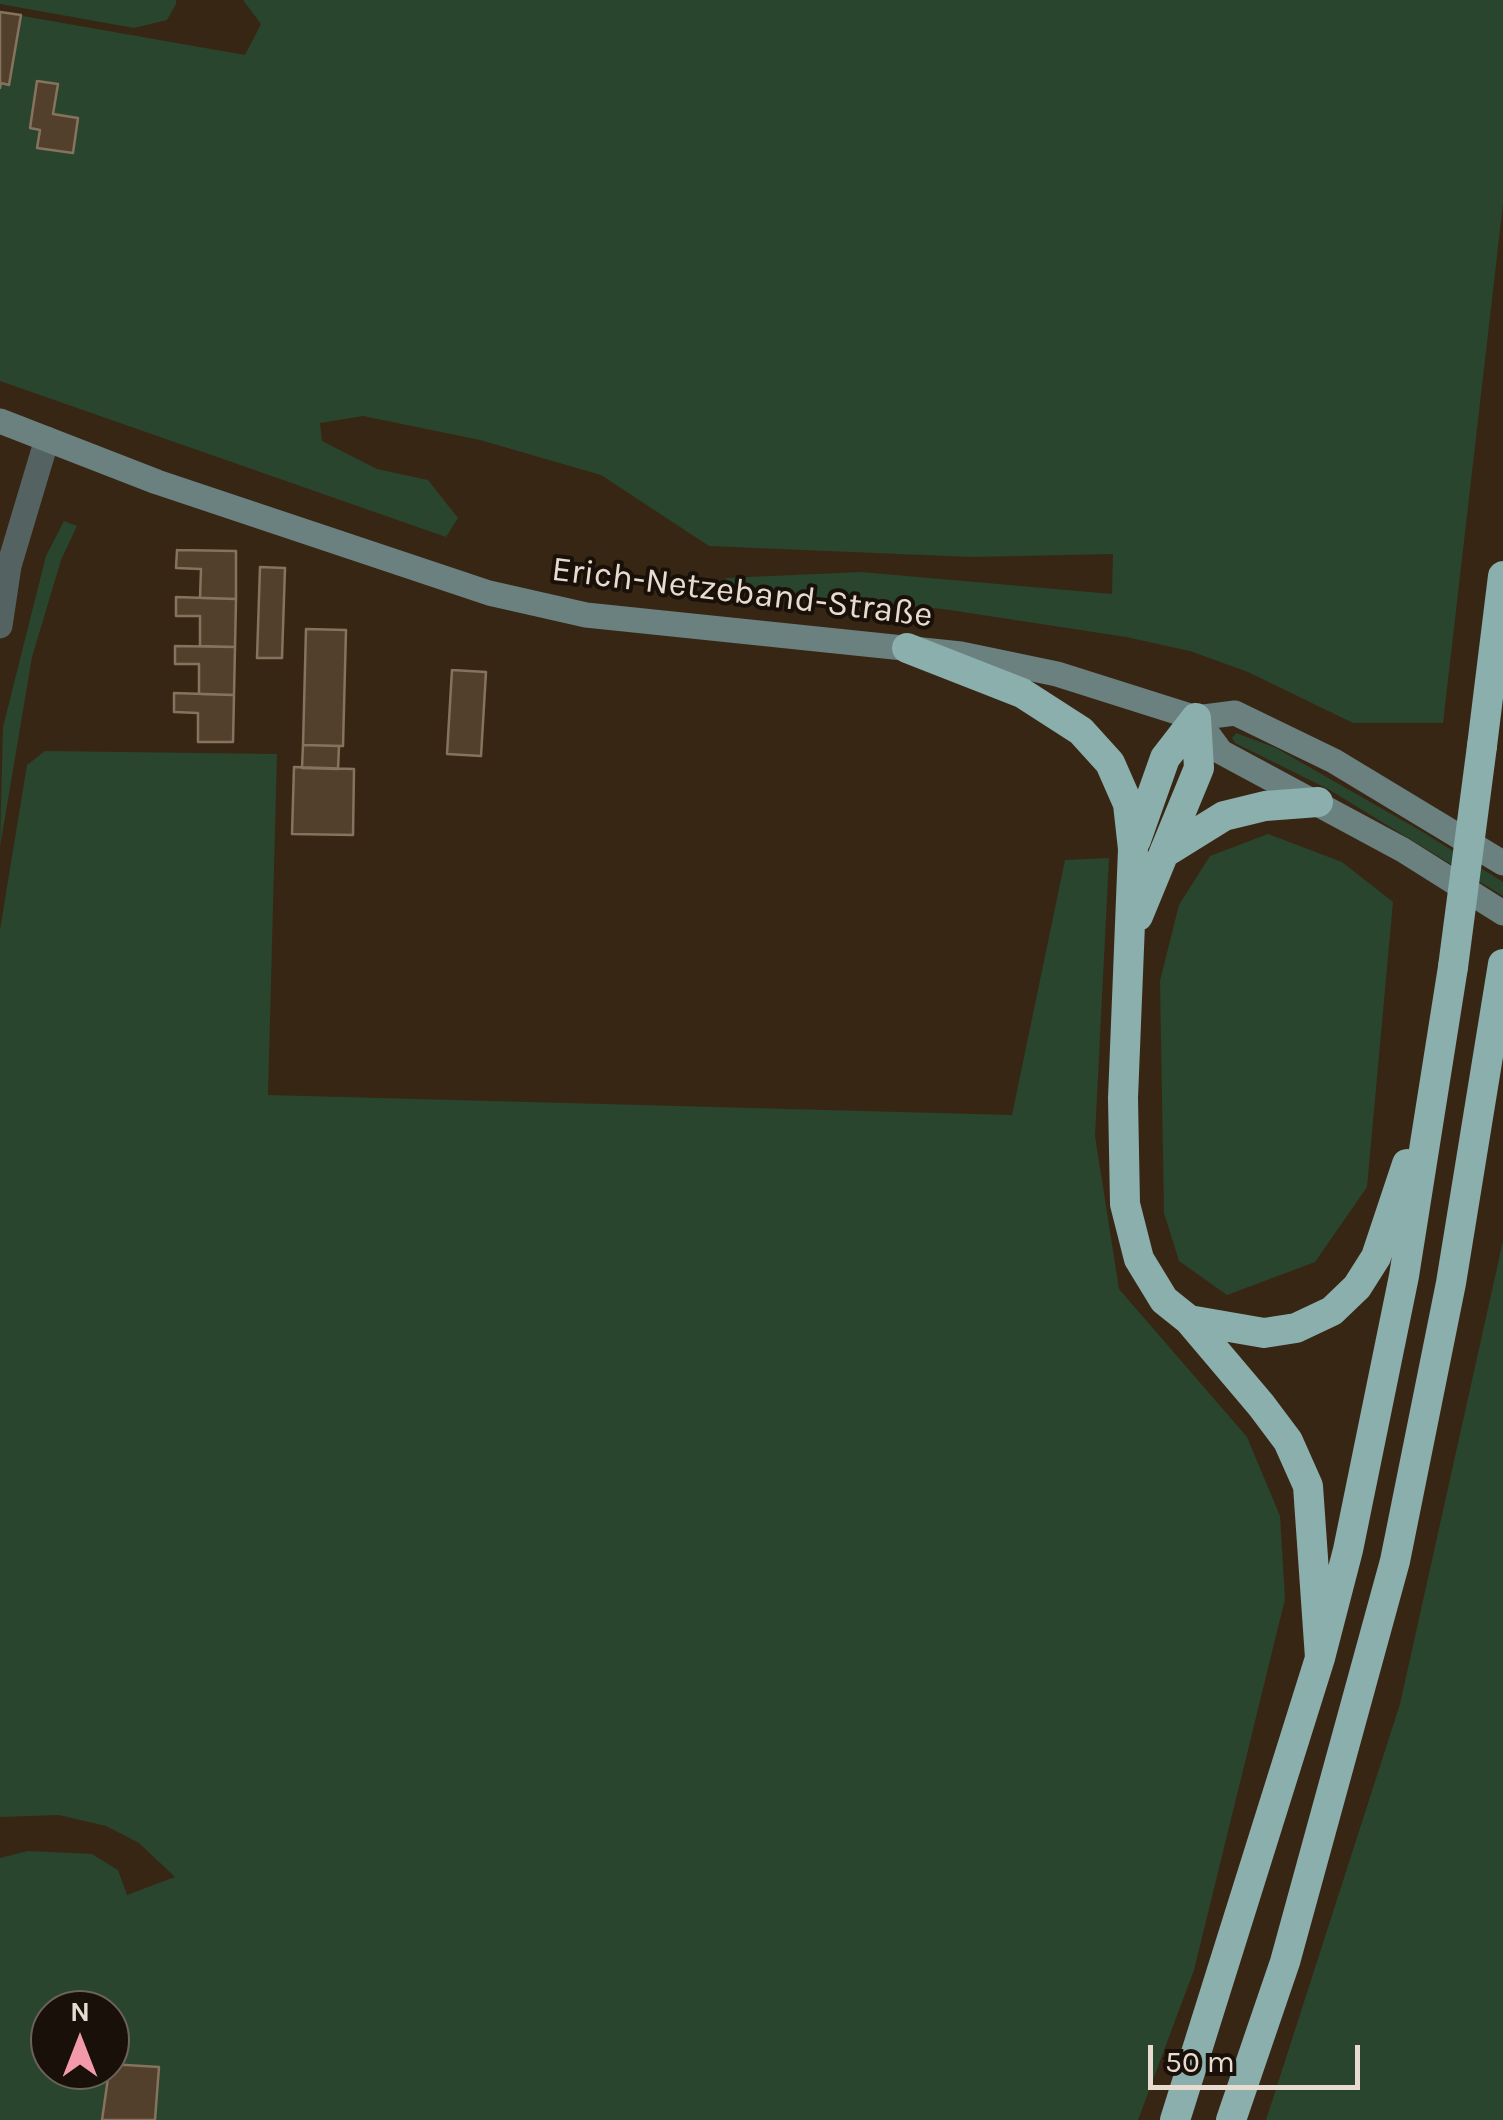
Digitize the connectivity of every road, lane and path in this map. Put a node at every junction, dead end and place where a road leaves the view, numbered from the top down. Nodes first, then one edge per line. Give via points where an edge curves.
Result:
1 (0, 421) edge
2 (46, 438) junction
3 (1503, 576) edge
4 (0, 626) edge
5 (906, 648) junction
6 (1196, 718) junction
7 (1318, 802) junction
8 (1133, 849) junction
9 (1166, 852) junction
10 (1503, 863) edge
11 (1503, 913) edge
12 (1131, 933) junction
13 (1501, 976) edge
14 (1438, 1074) junction
15 (1189, 1320) junction
16 (1320, 1658) junction
17 (1175, 2120) edge
18 (1231, 2120) edge

1 - 2 street, Erich-Netzeband-Straße
2 - 4 street via 8,566
2 - 5 street, Erich-Netzeband-Straße via 489,593 586,615
3 - 14 highway, bridge
5 - 6 street, Erich-Netzeband-Straße via 1057,674
5 - 8 highway via 1022,693 1082,732 1110,762
6 - 7 street via 1221,752
6 - 8 highway via 1165,758
6 - 9 highway via 1199,768
6 - 10 street via 1235,713 1334,761
7 - 9 highway via 1224,816
7 - 11 street
8 - 12 highway
9 - 12 highway
12 - 15 highway via 1125,1204 1139,1259 1164,1300
13 - 18 highway via 1452,1283 1396,1561 1285,1962
14 - 15 highway via 1376,1257 1332,1311 1296,1328 1264,1333
14 - 16 highway via 1404,1276
15 - 16 highway via 1288,1441 1308,1486
16 - 17 highway

